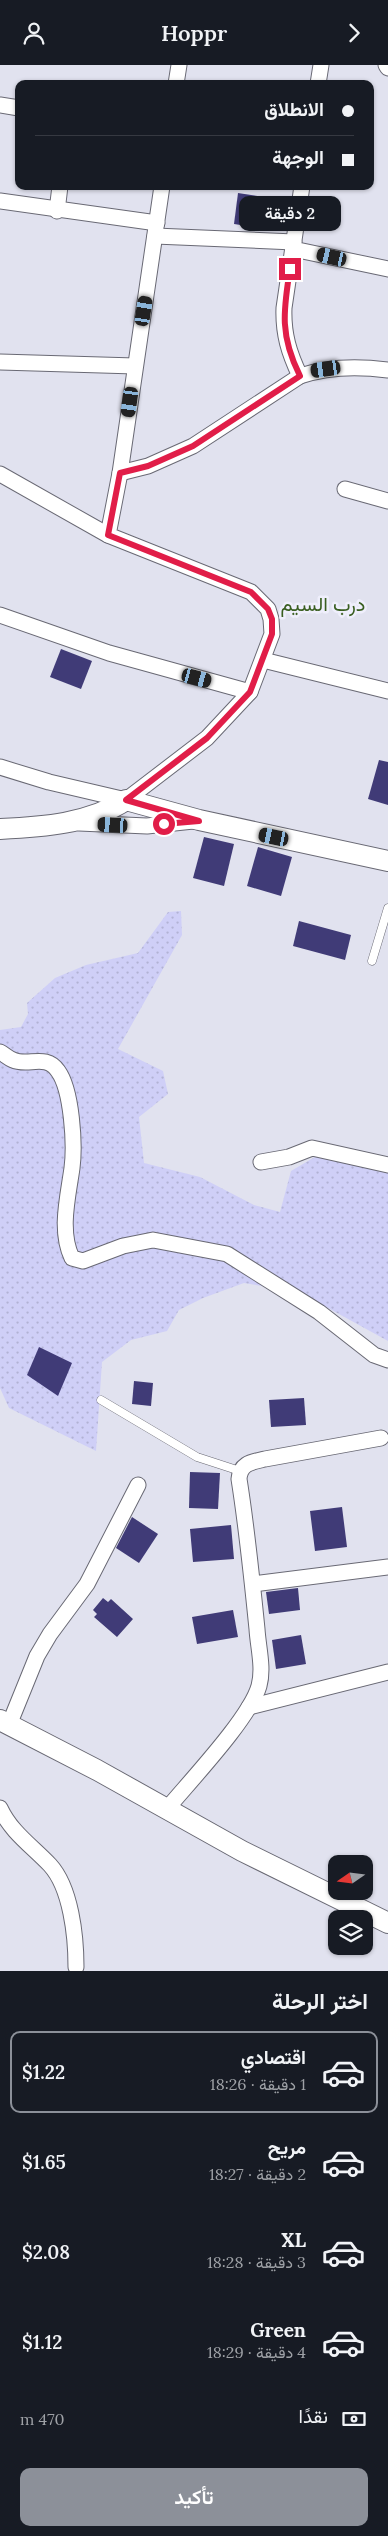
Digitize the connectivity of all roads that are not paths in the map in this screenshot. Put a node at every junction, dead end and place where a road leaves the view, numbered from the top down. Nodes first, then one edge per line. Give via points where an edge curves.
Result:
1 (179, 65) edge
2 (321, 65) edge
3 (177, 80) edge
4 (319, 80) edge
5 (0, 105) edge
6 (15, 107) edge
7 (60, 190) edge
8 (161, 190) edge
9 (301, 190) edge
10 (0, 201) edge
11 (57, 211) junction
12 (156, 230) junction
13 (294, 245) junction
14 (388, 269) edge
15 (0, 362) edge
16 (135, 366) junction
17 (388, 371) edge
18 (300, 376) junction
19 (120, 473) junction
20 (0, 474) edge
21 (345, 489) dead end
22 (388, 501) edge
23 (108, 535) junction
24 (0, 615) edge
25 (263, 660) junction
26 (388, 691) edge
27 (250, 692) junction
28 (0, 767) edge
29 (126, 800) junction
30 (199, 821) junction
31 (62, 823) junction
32 (0, 829) edge
33 (388, 861) edge
34 (388, 908) edge
35 (372, 961) dead end
36 (0, 1052) edge
37 (261, 1162) dead end
38 (388, 1165) edge
39 (388, 1359) edge
40 (101, 1400) dead end
41 (381, 1438) dead end
42 (240, 1471) junction
43 (138, 1485) dead end
44 (388, 1567) edge
45 (253, 1584) junction
46 (388, 1672) edge
47 (249, 1707) junction
48 (5, 1722) edge
49 (0, 1808) edge
50 (166, 1810) junction
51 (388, 1923) edge
52 (76, 1967) dead end

1 - 3 street
2 - 4 street
5 - 6 street
7 - 11 street
8 - 12 street
9 - 13 street
10 - 11 street
11 - 12 street
12 - 13 street
12 - 16 street
13 - 14 street
13 - 18 street via 284,326 289,351
15 - 16 street
16 - 19 street
17 - 18 street via 337,367
18 - 19 street via 193,446 148,466
19 - 23 street
20 - 23 street
21 - 22 street
23 - 25 street via 233,583 261,600 272,619 272,634
24 - 27 street via 109,653
25 - 26 street
25 - 27 street
27 - 29 street via 207,738
28 - 29 street
29 - 30 street
29 - 31 street via 96,815
30 - 31 street via 147,826
30 - 33 street
31 - 32 street
34 - 35 lane
36 - 39 street via 14,1061 44,1060 58,1070 68,1097 72,1166 66,1197 66,1232 72,1258 83,1261 123,1246 153,1240 227,1254 318,1312 374,1355
37 - 38 street via 289,1157 312,1148
40 - 42 lane via 197,1457
41 - 42 street via 265,1459 248,1463
42 - 45 street
43 - 48 street via 87,1583 37,1656
44 - 45 street
45 - 47 street via 261,1675
46 - 47 street
47 - 50 street
48 - 50 street
49 - 52 street via 14,1831 60,1878 72,1921
50 - 51 street via 313,1888

